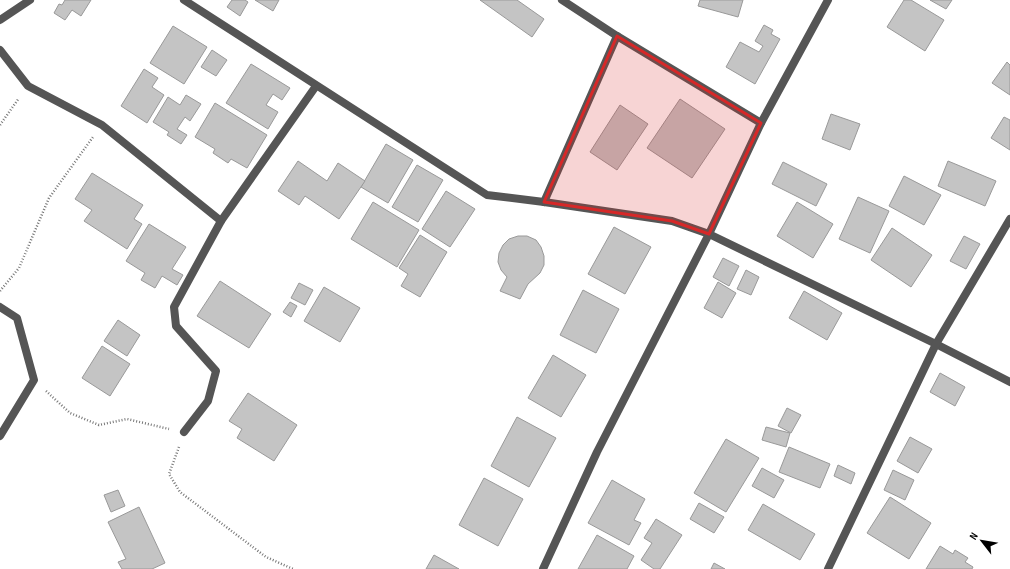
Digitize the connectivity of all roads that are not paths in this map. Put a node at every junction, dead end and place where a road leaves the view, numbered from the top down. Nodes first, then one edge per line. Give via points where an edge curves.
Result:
1 (30, 0) edge
2 (184, 0) edge
3 (562, 0) edge
4 (828, 0) edge
5 (0, 20) edge
6 (617, 36) junction
7 (0, 50) edge
8 (316, 86) junction
9 (761, 123) junction
10 (544, 202) junction
11 (1010, 219) edge
12 (221, 221) junction
13 (709, 234) junction
14 (0, 307) edge
15 (936, 344) junction
16 (1010, 382) edge
17 (184, 432) road end
18 (0, 436) edge
19 (543, 569) edge
20 (828, 569) edge

1 - 5 street
2 - 8 street
3 - 6 street
4 - 9 street
6 - 9 street
6 - 10 street
7 - 12 street via 28,86 102,125
8 - 10 street via 486,195
8 - 12 street
9 - 13 street
10 - 13 street via 672,221
11 - 15 street
12 - 17 street via 174,307 176,326 216,372 208,401
13 - 15 street
13 - 19 street via 597,452
14 - 18 street via 17,318 34,380
15 - 16 street
15 - 20 street

